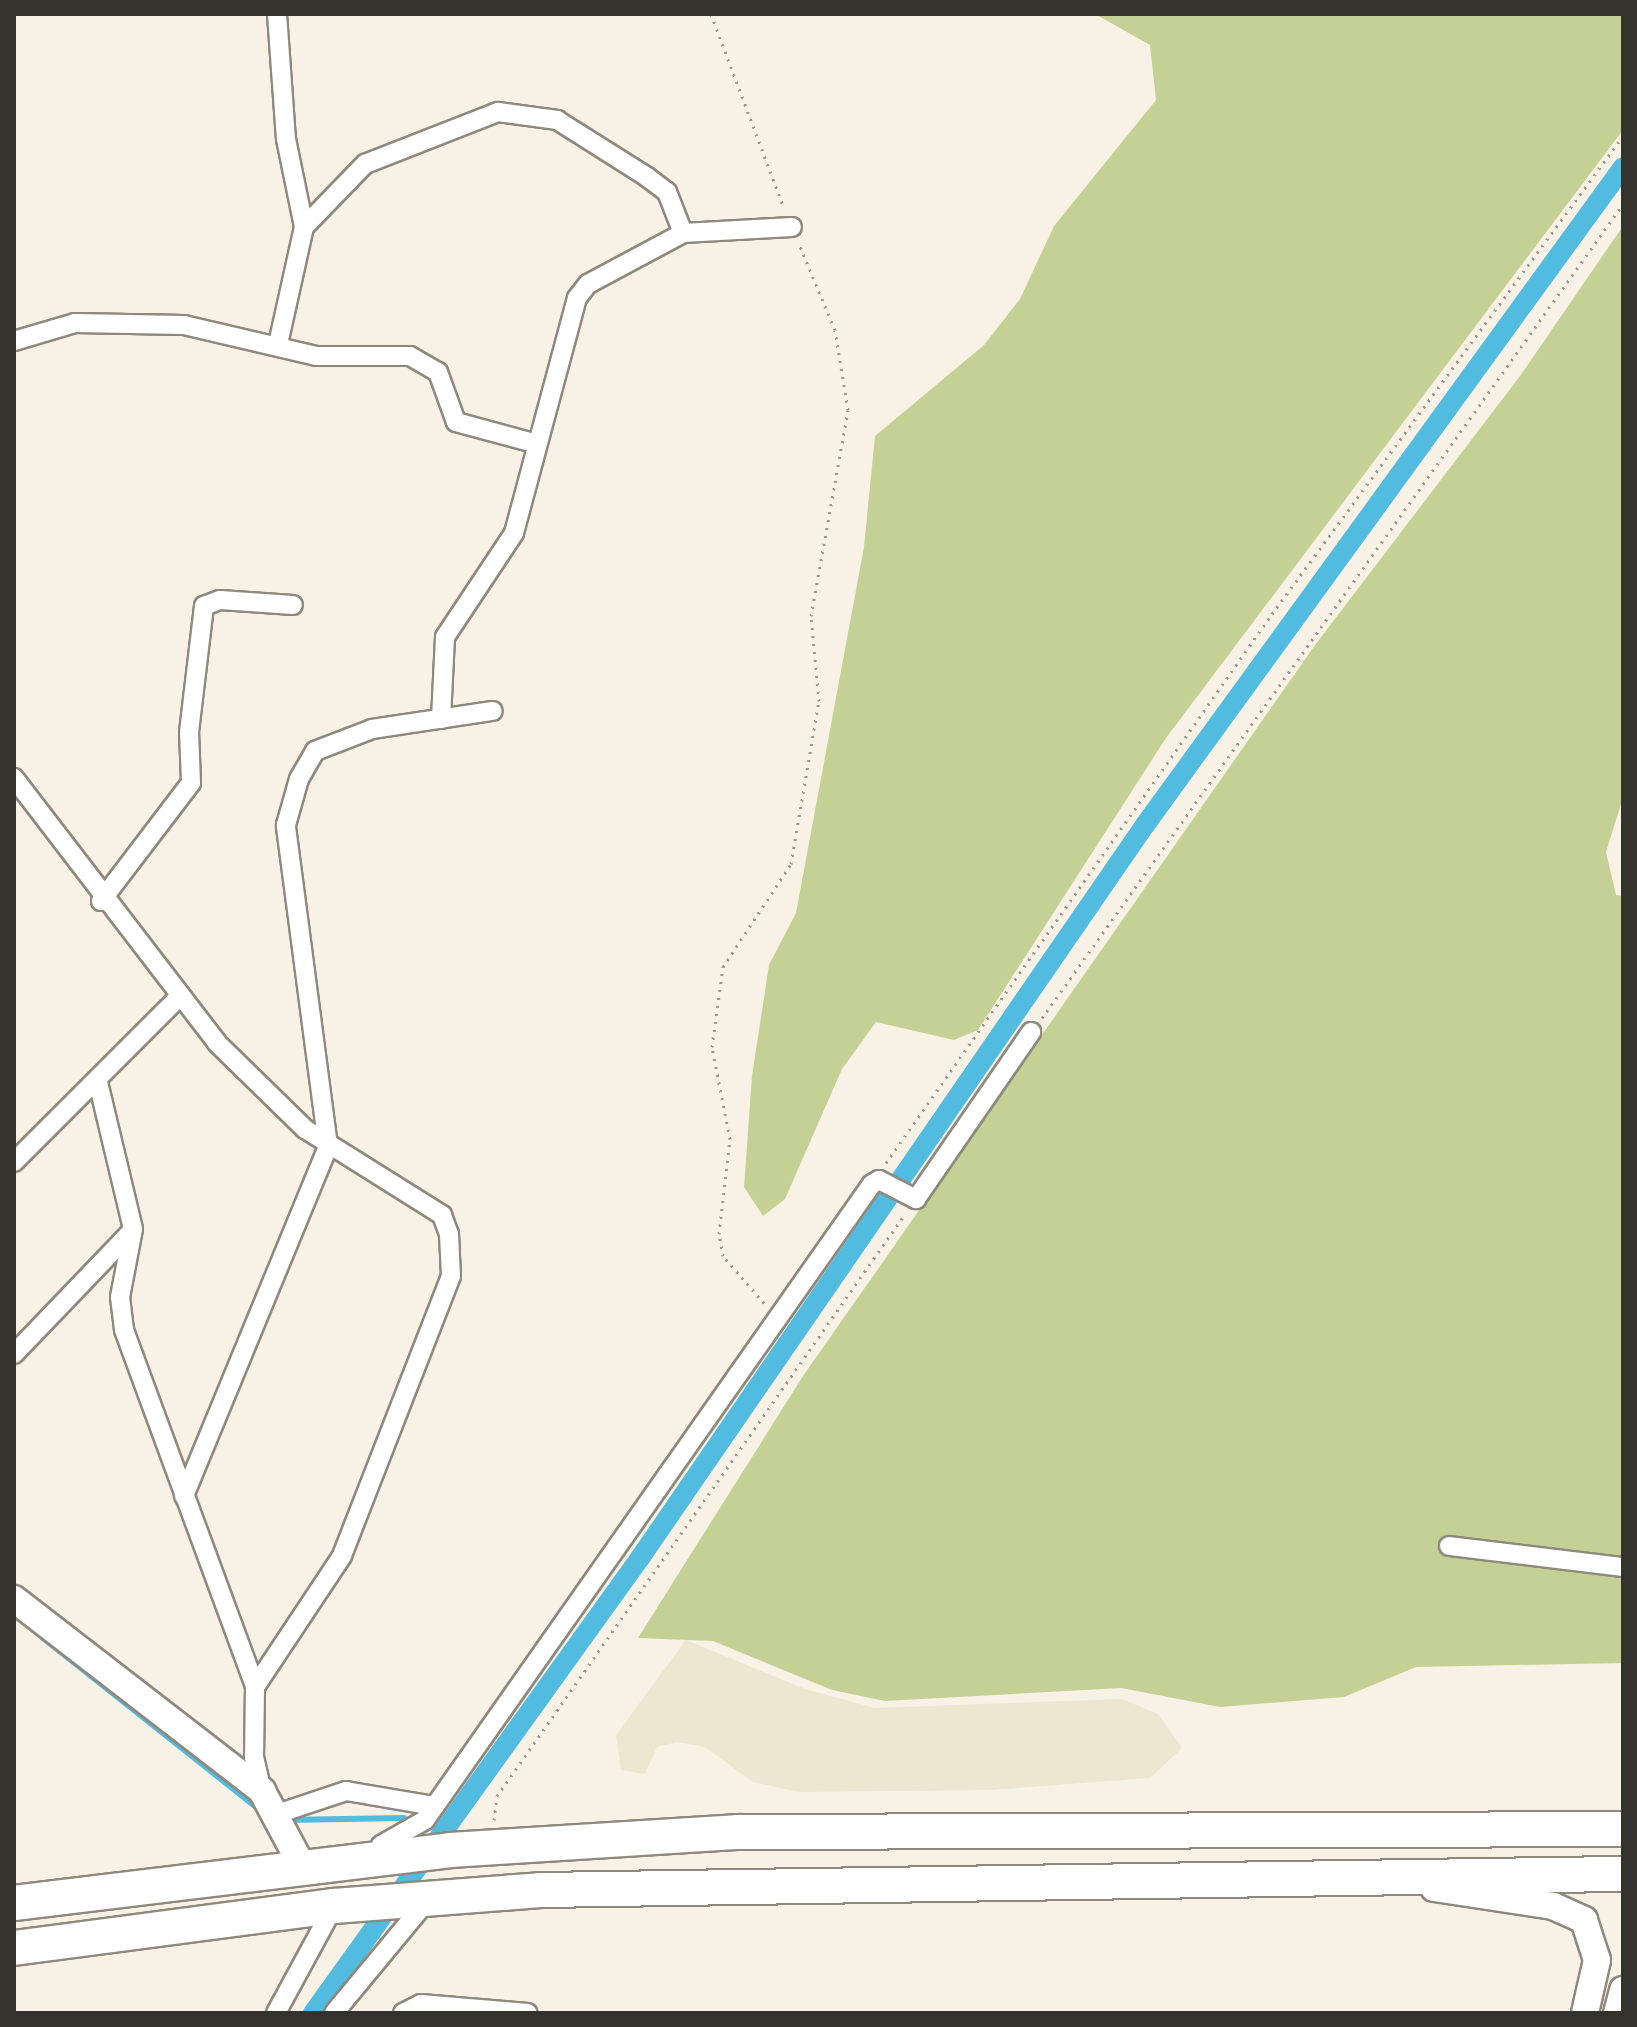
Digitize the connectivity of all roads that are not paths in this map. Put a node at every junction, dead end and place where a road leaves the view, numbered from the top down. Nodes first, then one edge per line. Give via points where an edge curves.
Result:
1 (277, 14) edge
2 (304, 227) junction
3 (792, 227) road end
4 (683, 233) junction
5 (14, 341) edge
6 (278, 344) junction
7 (534, 443) junction
8 (293, 605) dead end
9 (493, 711) dead end
10 (441, 719) junction
11 (14, 778) edge
12 (101, 901) junction
13 (177, 999) junction
14 (1031, 1032) road end
15 (98, 1082) junction
16 (328, 1146) junction
17 (14, 1162) edge
18 (133, 1229) junction
19 (14, 1354) edge
20 (184, 1496) junction
21 (1449, 1546) dead end
22 (1623, 1567) edge
23 (14, 1599) edge
24 (255, 1687) junction
25 (262, 1791) junction
26 (435, 1806) junction
27 (1623, 1829) edge
28 (738, 1832) junction
29 (293, 1842) junction
30 (1623, 1874) edge
31 (1375, 1876) junction
32 (742, 1885) junction
33 (419, 1898) junction
34 (14, 1903) edge
35 (346, 1905) junction
36 (14, 1948) edge
37 (1623, 1990) edge
38 (276, 2013) edge
39 (334, 2013) edge
40 (403, 2013) edge
41 (528, 2013) edge
42 (1585, 2013) edge
43 (1617, 2013) edge

1 - 2 street via 286,139
2 - 4 street via 365,164 498,112 557,120 647,177 667,192
2 - 6 street
3 - 4 street
4 - 7 street via 588,284 577,298
5 - 6 street via 75,323 184,325
6 - 7 street via 316,356 429,360 456,422
7 - 10 street via 514,533 445,637
8 - 12 street via 220,600 204,606 189,732 191,783
9 - 10 street
10 - 16 street via 372,729 315,751 286,825
11 - 12 street
12 - 13 street
13 - 15 street
13 - 16 street via 273,1101
14 - 26 street via 769,1330
15 - 17 street
15 - 18 street
16 - 20 street
16 - 24 street via 442,1215 451,1276 342,1556
18 - 19 street
18 - 20 street via 120,1297 124,1330
20 - 24 street
21 - 22 street
23 - 25 street
24 - 25 street via 254,1757
25 - 29 street
26 - 29 street via 394,1843
26 - 29 street via 346,1791
27 - 28 highway
28 - 29 highway via 370,1860
28 - 32 highway
29 - 34 highway
30 - 31 highway
31 - 32 highway
31 - 42 street via 1553,1906 1584,1920 1597,1960
32 - 33 highway
33 - 35 highway
33 - 39 street
35 - 36 highway
35 - 38 street
37 - 43 street
40 - 41 street via 421,2004

